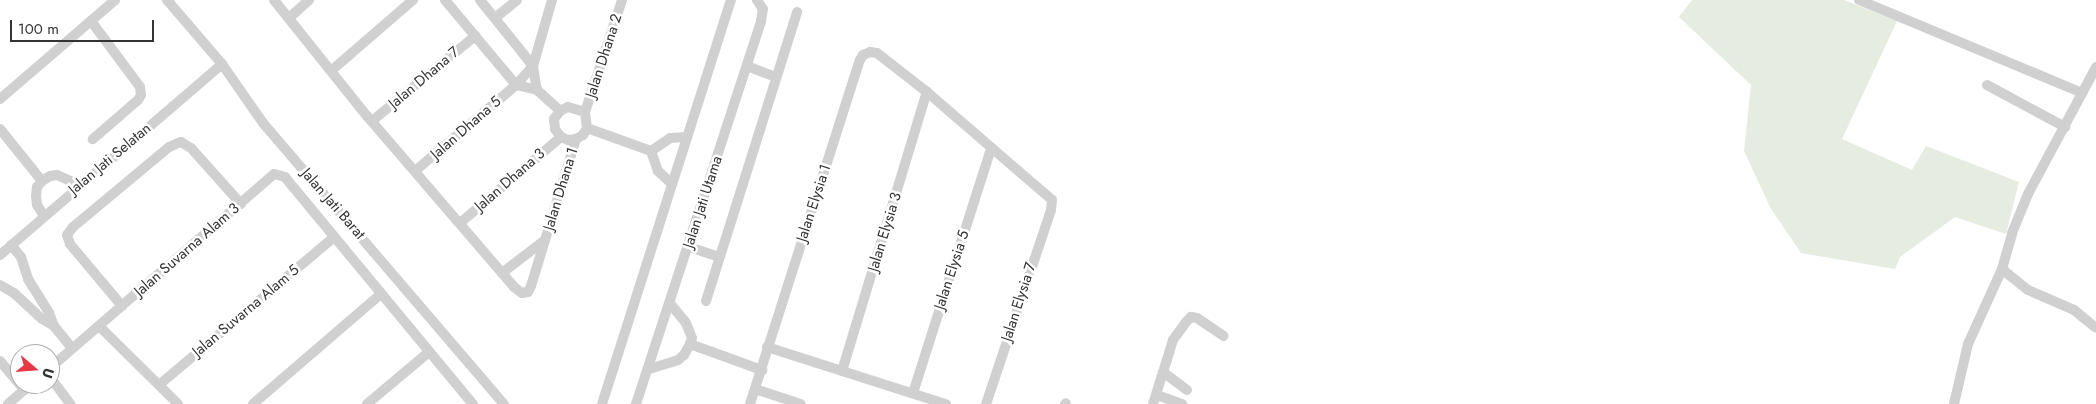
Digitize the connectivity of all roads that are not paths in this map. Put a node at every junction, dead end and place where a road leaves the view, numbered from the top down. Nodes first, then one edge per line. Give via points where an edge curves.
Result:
1 (115, 0) edge
2 (167, 0) edge
3 (274, 0) edge
4 (309, 0) edge
5 (413, 0) edge
6 (445, 0) edge
7 (480, 0) edge
8 (517, 0) edge
9 (552, 0) edge
10 (622, 0) edge
11 (731, 0) edge
12 (757, 0) edge
13 (1858, 0) edge
14 (797, 12) dead end
15 (288, 18) junction
16 (495, 18) junction
17 (91, 21) junction
18 (475, 36) junction
19 (222, 64) junction
20 (533, 66) junction
21 (747, 66) junction
22 (2096, 67) edge
23 (332, 70) junction
24 (776, 77) junction
25 (516, 84) junction
26 (1987, 85) dead end
27 (537, 90) junction
28 (927, 92) junction
29 (2082, 93) junction
30 (2, 94) edge
31 (560, 111) junction
32 (586, 112) junction
33 (372, 121) junction
34 (2065, 127) junction
35 (587, 128) junction
36 (0, 129) edge
37 (561, 137) junction
38 (687, 138) junction
39 (93, 139) dead end
40 (576, 139) junction
41 (991, 148) junction
42 (651, 151) junction
43 (415, 171) junction
44 (42, 180) junction
45 (672, 184) junction
46 (79, 186) junction
47 (240, 204) junction
48 (44, 216) junction
49 (460, 223) junction
50 (333, 238) junction
51 (545, 240) junction
52 (11, 245) junction
53 (689, 247) junction
54 (0, 255) edge
55 (719, 257) junction
56 (2002, 269) junction
57 (502, 273) junction
58 (0, 285) edge
59 (381, 294) junction
60 (706, 301) dead end
61 (670, 303) junction
62 (122, 306) junction
63 (54, 326) junction
64 (99, 326) junction
65 (2096, 328) edge
66 (1224, 336) dead end
67 (690, 344) junction
68 (767, 346) junction
69 (72, 348) junction
70 (429, 352) junction
71 (60, 359) edge
72 (0, 361) edge
73 (649, 369) junction
74 (762, 370) junction
75 (10, 371) edge
76 (842, 371) junction
77 (1163, 372) junction
78 (159, 385) junction
79 (755, 389) junction
80 (60, 390) edge
81 (1187, 390) dead end
82 (913, 393) junction
83 (19, 394) edge
84 (1155, 400) edge
85 (8, 404) edge
86 (70, 404) edge
87 (178, 404) edge
88 (253, 404) edge
89 (367, 404) edge
90 (473, 404) edge
91 (504, 404) edge
92 (602, 404) edge
93 (636, 404) edge
94 (750, 404) edge
95 (801, 404) edge
96 (946, 404) edge
97 (986, 404) edge
98 (1182, 404) edge
99 (1954, 404) edge

1 - 17 street
2 - 19 street, Jalan Jati Barat
3 - 15 street
4 - 15 street
5 - 23 street
6 - 18 street
7 - 16 street
8 - 16 street
9 - 20 street
10 - 32 street, Jalan Dhana 2
11 - 38 street
12 - 21 street, Jalan Jati Utama via 763,9
13 - 29 street
14 - 24 street
15 - 23 street
16 - 20 street
17 - 30 street
17 - 39 street via 140,87 141,95
18 - 25 street
18 - 33 street, Jalan Dhana 7
19 - 46 street, Jalan Jati Selatan
19 - 91 street, Jalan Jati Barat via 263,123
20 - 25 street, Jalan Dhana 5
20 - 27 street
21 - 24 street
21 - 53 street, Jalan Jati Utama
22 - 29 street
23 - 33 street
24 - 55 street
25 - 27 street
25 - 43 street, Jalan Dhana 5
26 - 34 street
27 - 31 street
28 - 41 street
28 - 68 street, Jalan Elysia 1 via 877,53 870,52 860,60
28 - 76 street, Jalan Elysia 3
29 - 34 street
31 - 32 street via 568,107
31 - 37 street via 554,119 555,129
32 - 35 street
33 - 43 street
34 - 56 street via 2028,194
35 - 40 street
35 - 42 street
36 - 44 street
37 - 40 street
37 - 49 street, Jalan Dhana 3
38 - 42 street via 670,138
38 - 45 street
40 - 51 street, Jalan Dhana 1
41 - 82 street, Jalan Elysia 5
41 - 97 street, Jalan Elysia 7 via 1052,200
42 - 45 street via 658,171
43 - 49 street
44 - 46 street via 57,175
44 - 48 street via 36,187 36,196
45 - 92 street
46 - 48 street, Jalan Jati Selatan
47 - 50 street, Jalan Suvarna Alam 3 via 274,174 285,177
47 - 62 street, Jalan Suvarna Alam 3
47 - 62 street via 191,148 181,142 169,147 73,227 68,236 70,244
48 - 52 street, Jalan Jati Selatan
49 - 57 street
50 - 59 street
50 - 78 street, Jalan Suvarna Alam 5
51 - 57 street, Jalan Dhana 1
51 - 57 street, Jalan Dhana 1 via 528,292 514,288
52 - 54 street, Jalan Jati Selatan
52 - 63 street via 22,257 28,279
53 - 55 street
53 - 61 street, Jalan Jati Utama
55 - 60 street
56 - 65 street via 2028,290 2074,310
56 - 99 street via 1968,344
58 - 63 street
59 - 70 street
59 - 88 street
61 - 67 street via 686,323 692,338
61 - 73 street, Jalan Jati Utama
62 - 64 street, Jalan Suvarna Alam 3
63 - 69 street
64 - 69 street, Jalan Suvarna Alam 3
64 - 78 street
66 - 77 street via 1206,322 1191,317 1173,340
67 - 73 street via 678,360
67 - 74 street
68 - 74 street, Jalan Elysia 1
68 - 76 street
69 - 71 street, Jalan Suvarna Alam 3
70 - 89 street
70 - 90 street
72 - 75 street
73 - 93 street, Jalan Jati Utama
74 - 79 street, Jalan Elysia 1
76 - 82 street
77 - 81 street
77 - 84 street
78 - 87 street
79 - 94 street, Jalan Elysia 1
79 - 95 street
80 - 86 street
82 - 96 street
83 - 85 street
84 - 98 street

